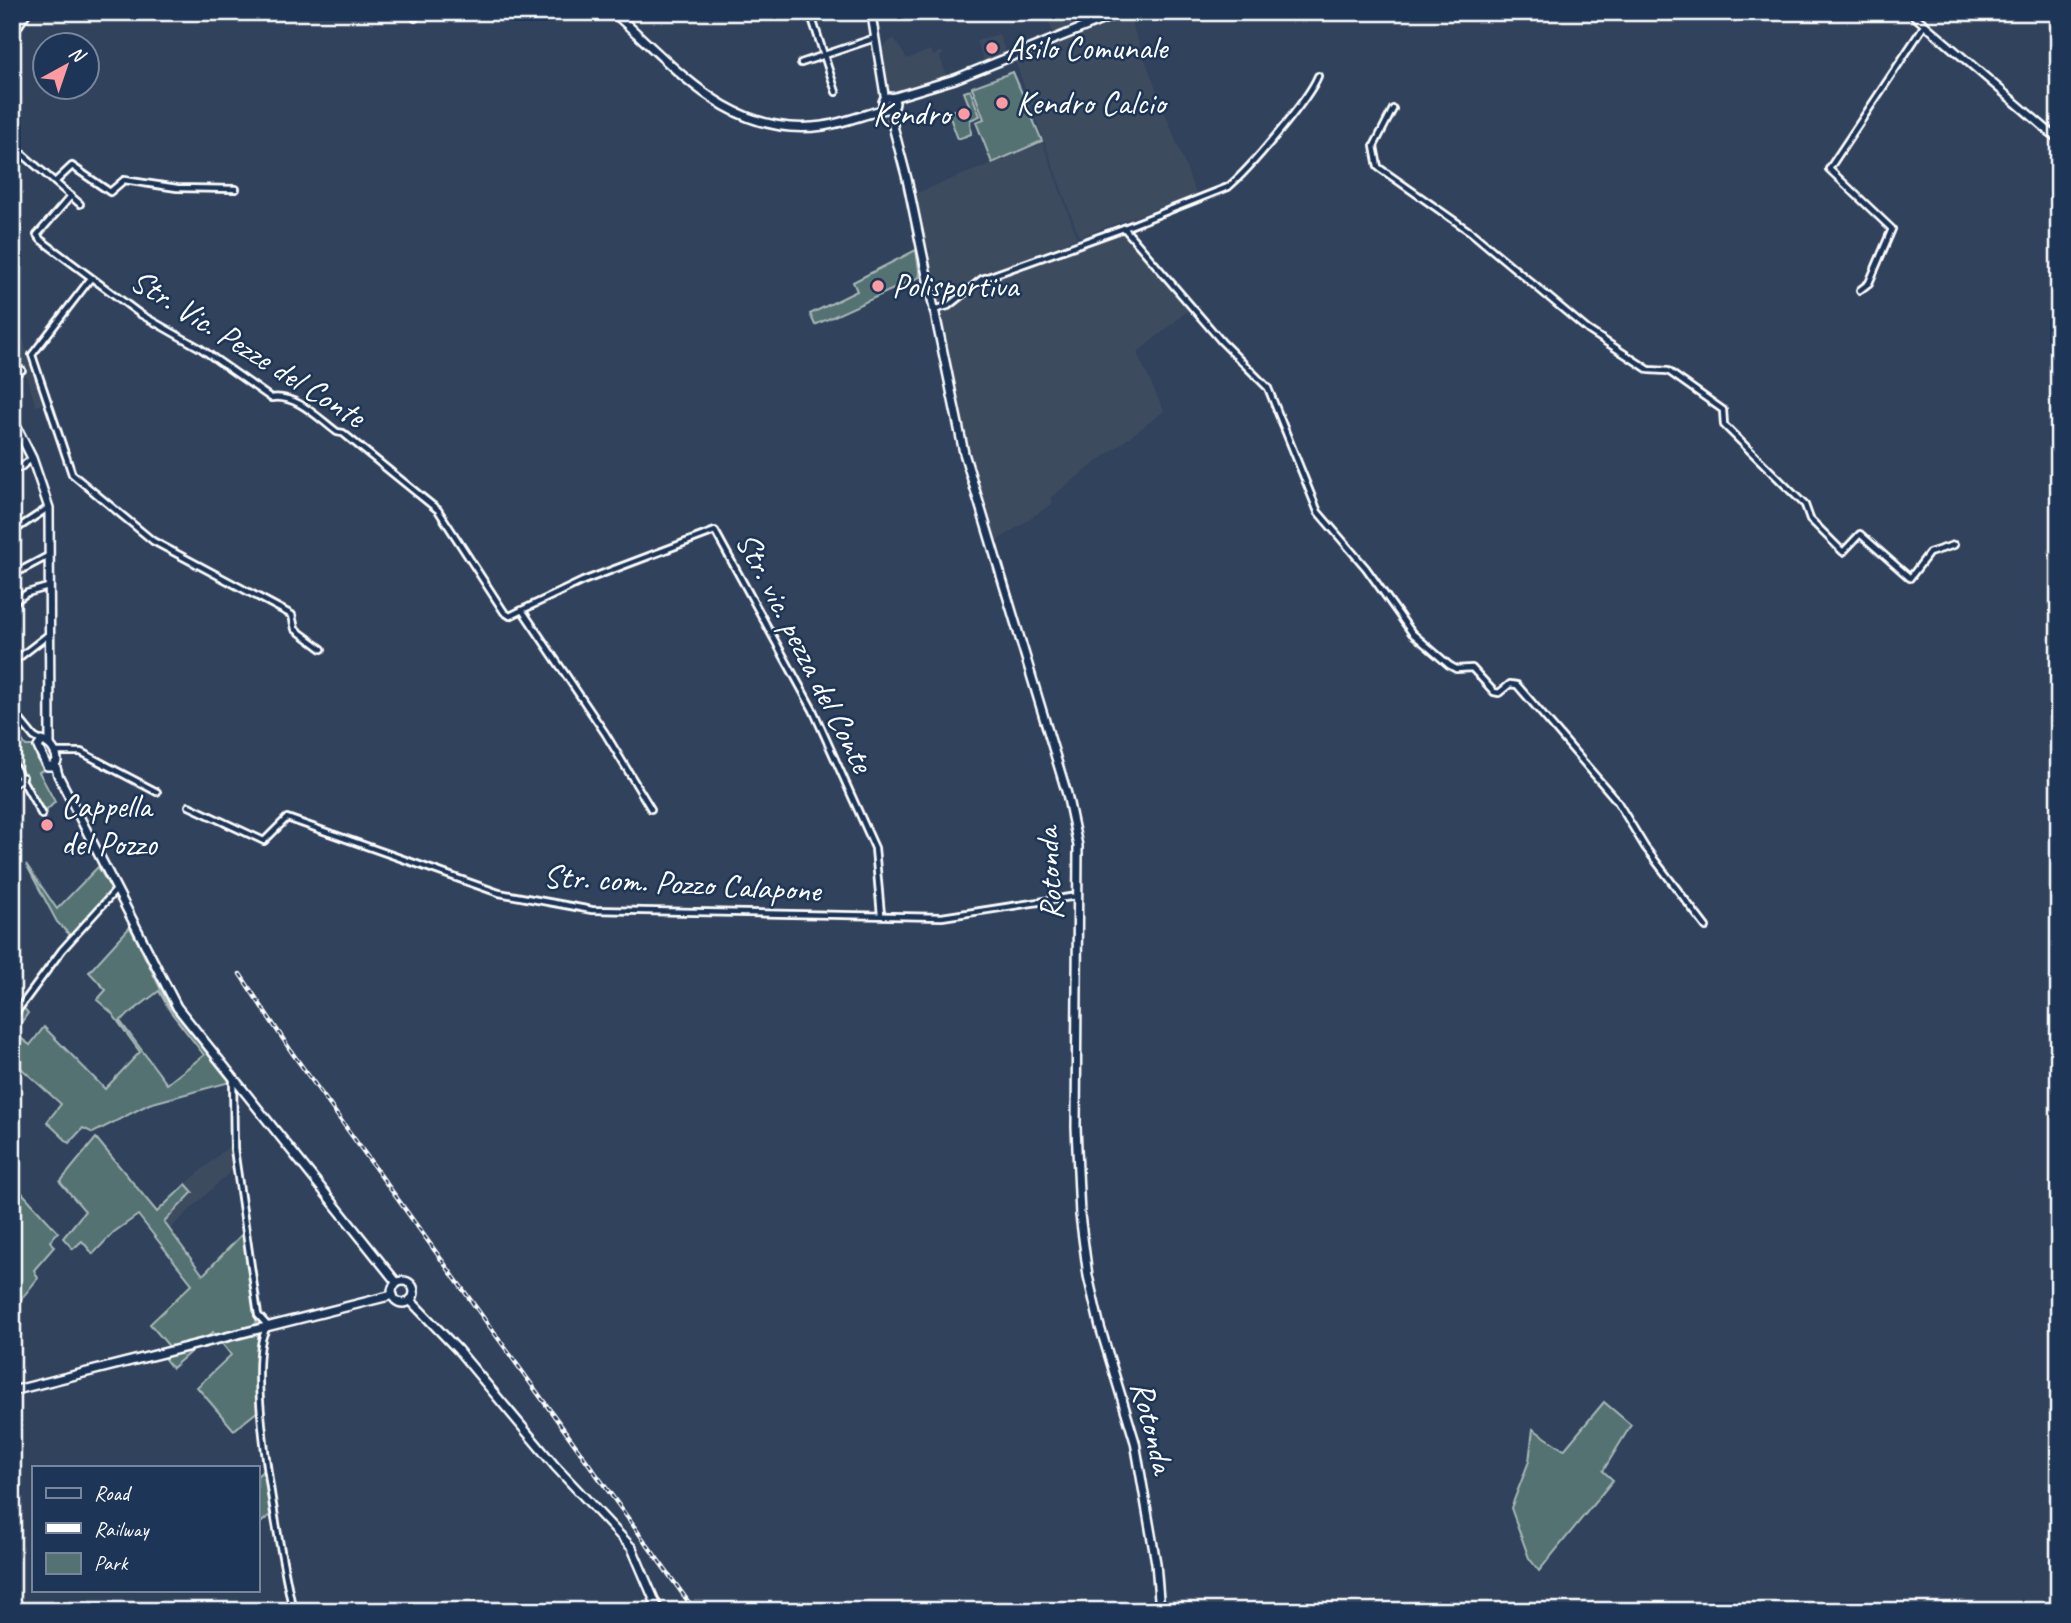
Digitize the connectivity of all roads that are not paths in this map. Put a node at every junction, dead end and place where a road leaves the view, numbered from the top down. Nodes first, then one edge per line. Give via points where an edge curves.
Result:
1 (29, 12) edge
2 (613, 12) edge
3 (810, 12) edge
4 (871, 12) edge
5 (1122, 12) edge
6 (1910, 12) edge
7 (1924, 26) junction
8 (12, 37) edge
9 (876, 38) junction
10 (825, 54) junction
11 (801, 63) dead end
12 (1318, 76) dead end
13 (836, 92) dead end
14 (889, 103) junction
15 (1393, 109) dead end
16 (2059, 140) edge
17 (12, 145) edge
18 (55, 182) junction
19 (236, 189) dead end
20 (71, 196) junction
21 (80, 204) dead end
22 (1124, 228) junction
23 (91, 278) junction
24 (1860, 290) dead end
25 (932, 310) junction
26 (22, 370) dead end
27 (12, 374) edge
28 (12, 418) edge
29 (32, 458) junction
30 (12, 459) edge
31 (49, 508) junction
32 (12, 532) edge
33 (1954, 545) dead end
34 (48, 556) junction
35 (12, 575) edge
36 (48, 587) junction
37 (12, 603) edge
38 (522, 610) junction
39 (48, 635) junction
40 (322, 649) dead end
41 (12, 663) edge
42 (12, 710) edge
43 (45, 745) junction
44 (71, 752) junction
45 (13, 764) edge
46 (53, 764) junction
47 (23, 777) junction
48 (12, 785) edge
49 (157, 792) dead end
50 (189, 806) dead end
51 (651, 809) dead end
52 (42, 815) dead end
53 (116, 890) junction
54 (1077, 896) junction
55 (881, 915) junction
56 (1706, 928) dead end
57 (12, 1018) edge
58 (233, 1078) junction
59 (397, 1283) junction
60 (393, 1296) junction
61 (410, 1300) junction
62 (268, 1326) junction
63 (248, 1332) junction
64 (261, 1342) junction
65 (12, 1391) edge
66 (293, 1611) edge
67 (659, 1611) edge
68 (1160, 1611) edge

1 - 8 street
2 - 14 main road via 708,97 755,121 807,127
3 - 10 street
4 - 9 street
5 - 14 main road
6 - 7 street
7 - 16 street
7 - 24 street via 1829,169 1892,229 1868,283
9 - 10 street
9 - 14 street
10 - 11 street
10 - 13 street
12 - 22 street via 1242,176 1228,187
14 - 25 main road, Rotonda
15 - 33 street via 1374,146 1378,167 1472,233 1588,330 1649,370 1668,371 1723,410 1724,425 1805,505 1810,519 1843,552 1860,534 1910,578 1929,553
17 - 18 street
18 - 19 street via 72,166 110,192 124,180 177,188
18 - 20 street
20 - 21 street
20 - 23 street, Str. Vic. Pezze del Conte via 37,235
22 - 25 street via 982,279 948,306
22 - 56 street via 1268,388 1318,512 1366,568 1412,634 1449,665 1472,668 1494,692 1517,685 1618,801 1644,847
23 - 38 street, Str. Vic. Pezze del Conte via 271,398 283,396 299,403 343,433 438,510 504,612 510,616
23 - 40 street via 32,355 72,474 153,541 292,615 295,629
25 - 54 main road, Rotonda via 968,468 1067,794 1078,846
26 - 27 street
28 - 29 main road
29 - 30 street via 20,468
29 - 31 main road
31 - 32 street
31 - 34 main road
34 - 35 street
34 - 36 main road
36 - 37 street
36 - 39 main road
38 - 51 street
38 - 55 street, Str. vic. pezza del Conte via 583,581 715,531 813,710 875,848
39 - 41 street
39 - 43 main road
42 - 43 street
43 - 44 street
43 - 46 main road
43 - 46 main road via 42,762
44 - 46 street
44 - 49 street via 81,752
45 - 47 street
46 - 53 main road
47 - 48 street
47 - 52 street
50 - 55 street, Str. com. Pozzo Calapone via 264,841 287,818 499,893 592,909
53 - 57 street via 75,934
53 - 58 main road via 177,1007
54 - 55 street, Str. com. Pozzo Calapone via 963,915
54 - 68 main road, Rotonda via 1080,1216 1100,1327 1135,1443
58 - 59 main road
58 - 62 street via 234,1149 258,1315
59 - 60 main road
59 - 61 main road via 411,1286
60 - 61 main road via 400,1302
60 - 62 main road
61 - 67 main road via 632,1548
62 - 63 main road
62 - 64 street
63 - 64 street
63 - 65 main road
64 - 66 street via 262,1412 277,1538

